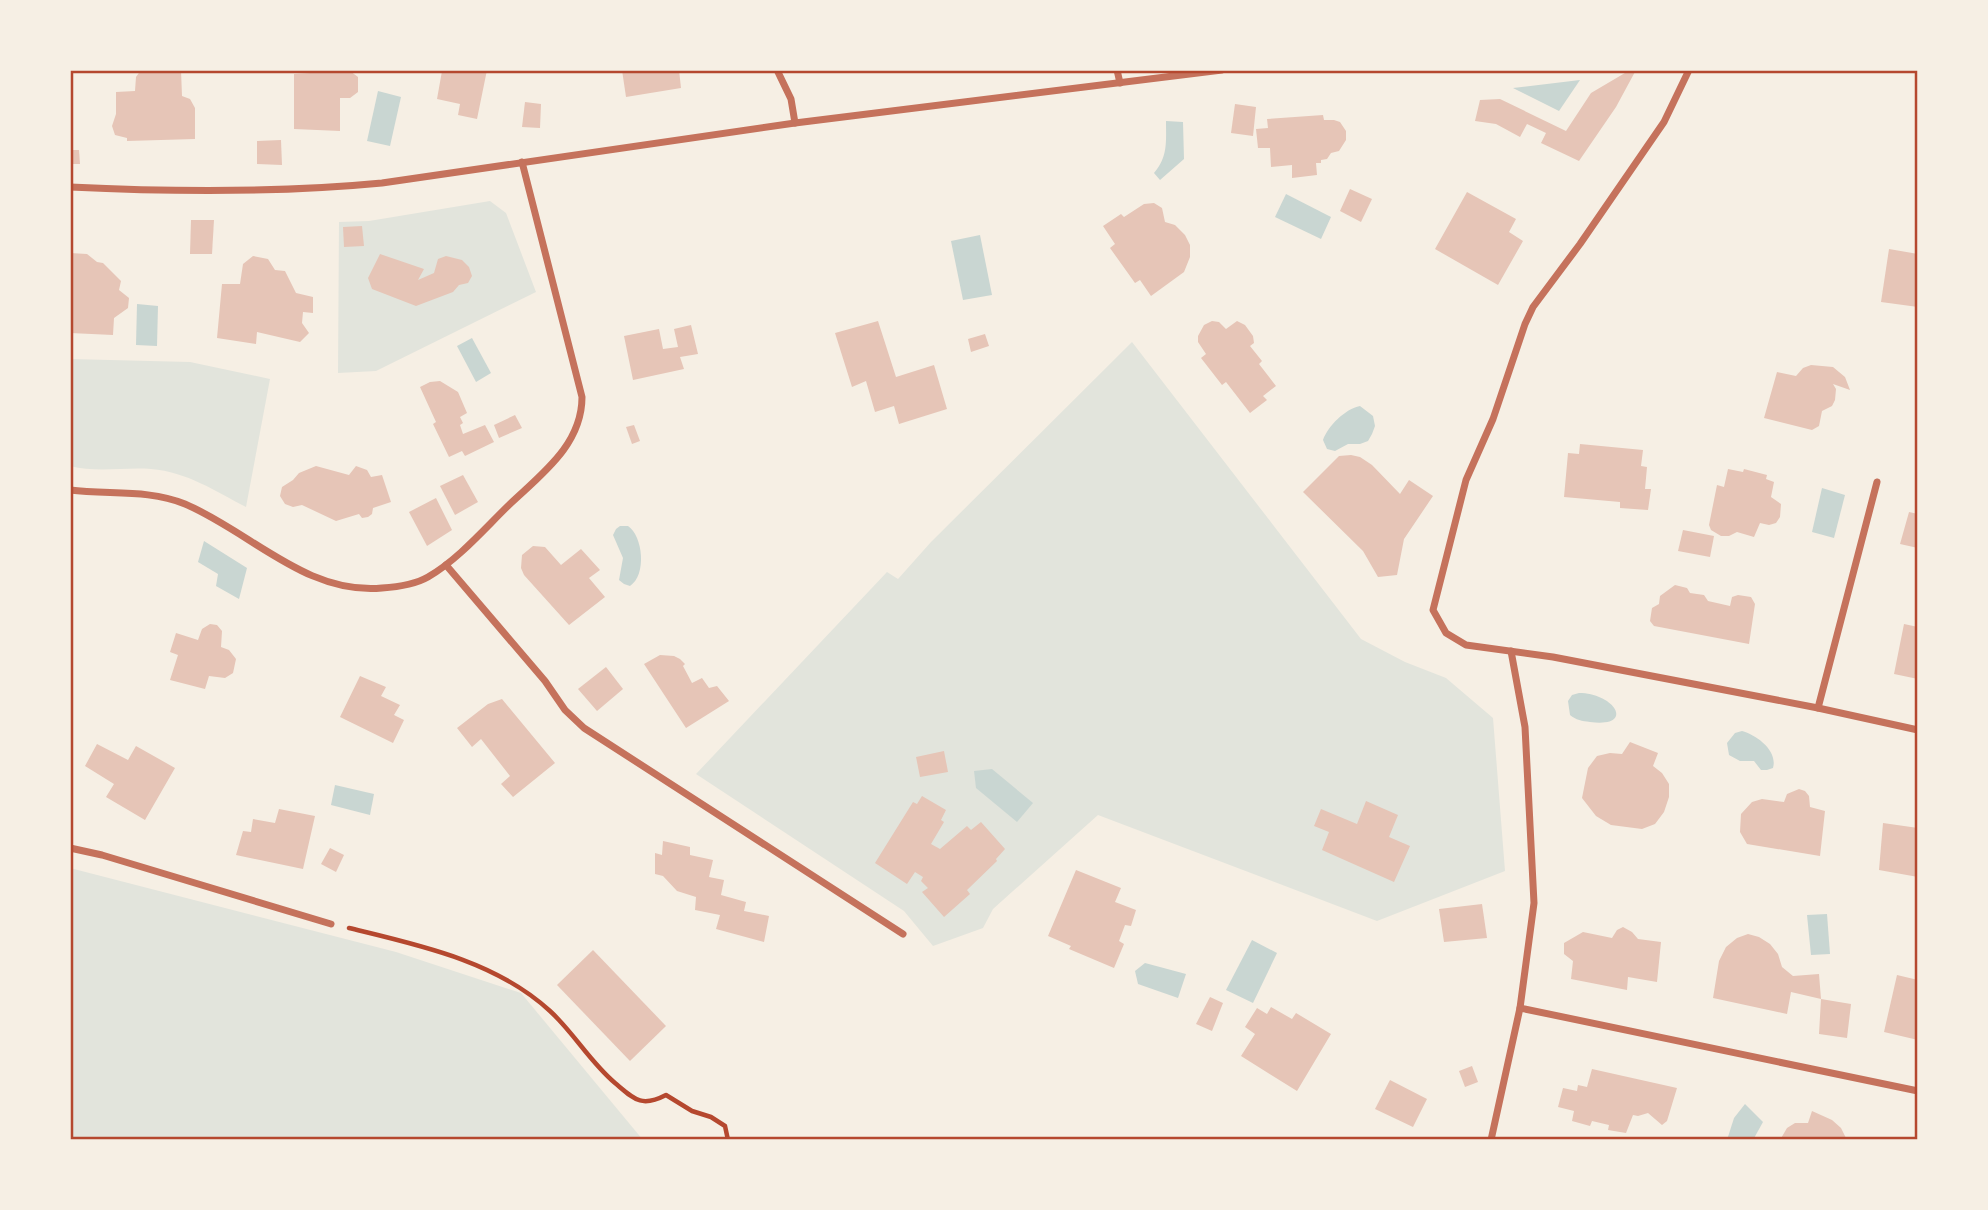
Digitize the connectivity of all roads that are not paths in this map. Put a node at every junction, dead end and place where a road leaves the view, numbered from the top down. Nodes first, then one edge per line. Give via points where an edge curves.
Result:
1 (777, 70) edge
2 (1117, 70) edge
3 (1222, 70) edge
4 (1689, 70) edge
5 (1120, 83) junction
6 (795, 123) junction
7 (522, 162) junction
8 (70, 187) edge
9 (1877, 482) dead end
10 (70, 489) edge
11 (446, 565) junction
12 (1511, 651) junction
13 (1818, 708) junction
14 (1918, 730) edge
15 (70, 848) edge
16 (331, 924) road end
17 (903, 934) dead end
18 (1520, 1008) junction
19 (1918, 1091) edge
20 (1491, 1140) edge

1 - 6 street via 791,99
2 - 5 street
3 - 5 street
4 - 12 street via 1664,122 1533,307 1458,506 1433,610 1446,633 1466,645
5 - 6 street
6 - 7 street
7 - 8 street via 320,189
7 - 11 street via 582,397 582,415 569,443 541,475
9 - 13 street
10 - 11 street via 141,493 176,501 302,572 339,587 370,590 406,585
11 - 17 street via 584,728
12 - 13 street
12 - 18 street via 1525,727 1534,903
13 - 14 street
15 - 16 street
18 - 19 street
18 - 20 street

